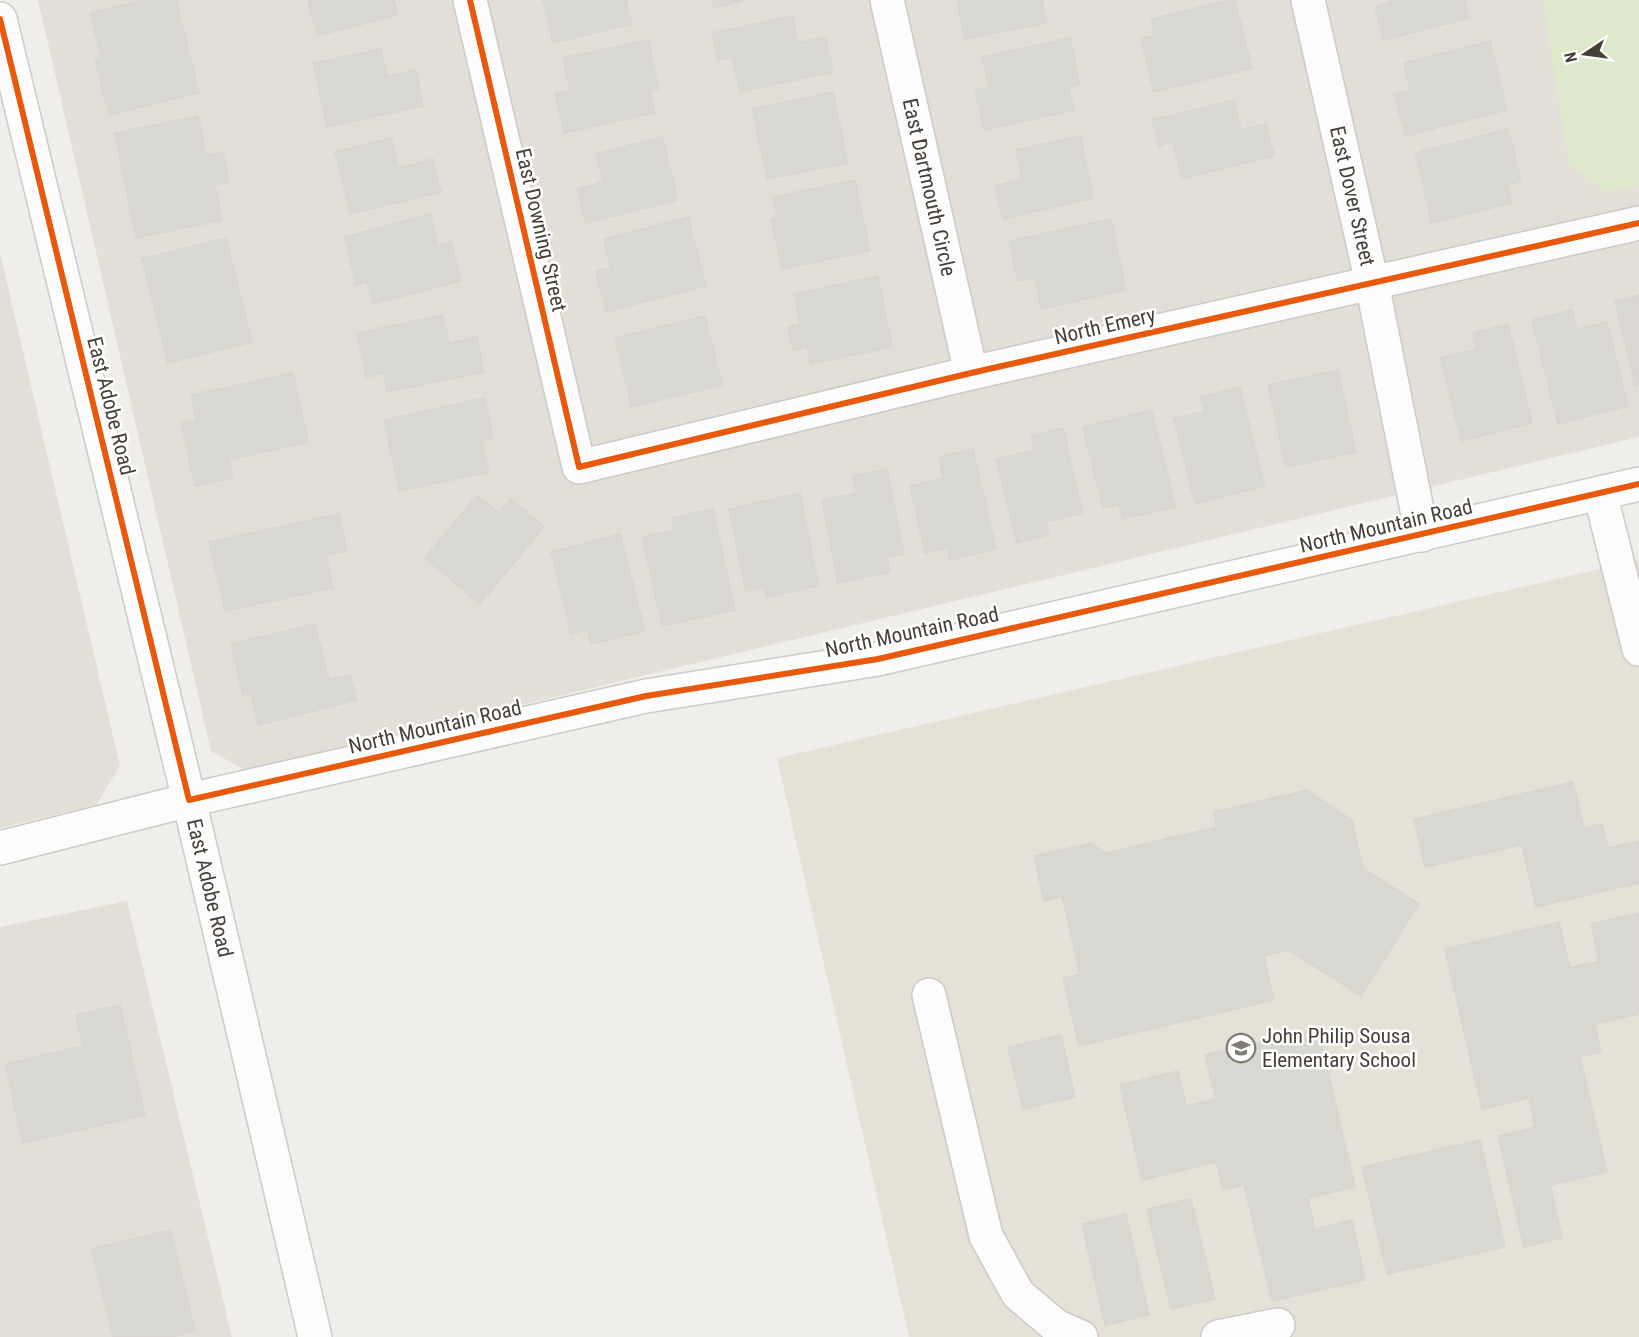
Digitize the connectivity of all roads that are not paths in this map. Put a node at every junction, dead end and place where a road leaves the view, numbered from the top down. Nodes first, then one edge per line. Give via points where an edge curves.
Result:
1 (470, 0) edge
2 (887, 0) edge
3 (1308, 0) edge
4 (0, 19) edge
5 (1639, 223) edge
6 (1372, 284) junction
7 (971, 373) junction
8 (579, 467) joint
9 (1639, 484) edge
10 (1600, 493) junction
11 (1422, 535) junction
12 (1637, 633) edge
13 (189, 800) junction
14 (0, 848) edge
15 (929, 994) dead end
16 (1278, 1325) dead end
17 (315, 1337) edge
18 (1081, 1337) edge
19 (1218, 1337) edge

1 - 8 street, East Downing Street
2 - 7 street, East Dartmouth Circle
3 - 6 street, East Dover Street
4 - 13 street, East Adobe Road
5 - 6 street, North Emery
6 - 7 street, North Emery
6 - 11 street, East Dover Street
7 - 8 street, North Emery
9 - 10 street, North Mountain Road
10 - 11 street, North Mountain Road
10 - 12 street
11 - 13 street, North Mountain Road via 878,659 646,696
13 - 14 street, North Mountain Road
13 - 17 street, East Adobe Road
15 - 18 street via 986,1236 1018,1294 1056,1326
16 - 19 street

